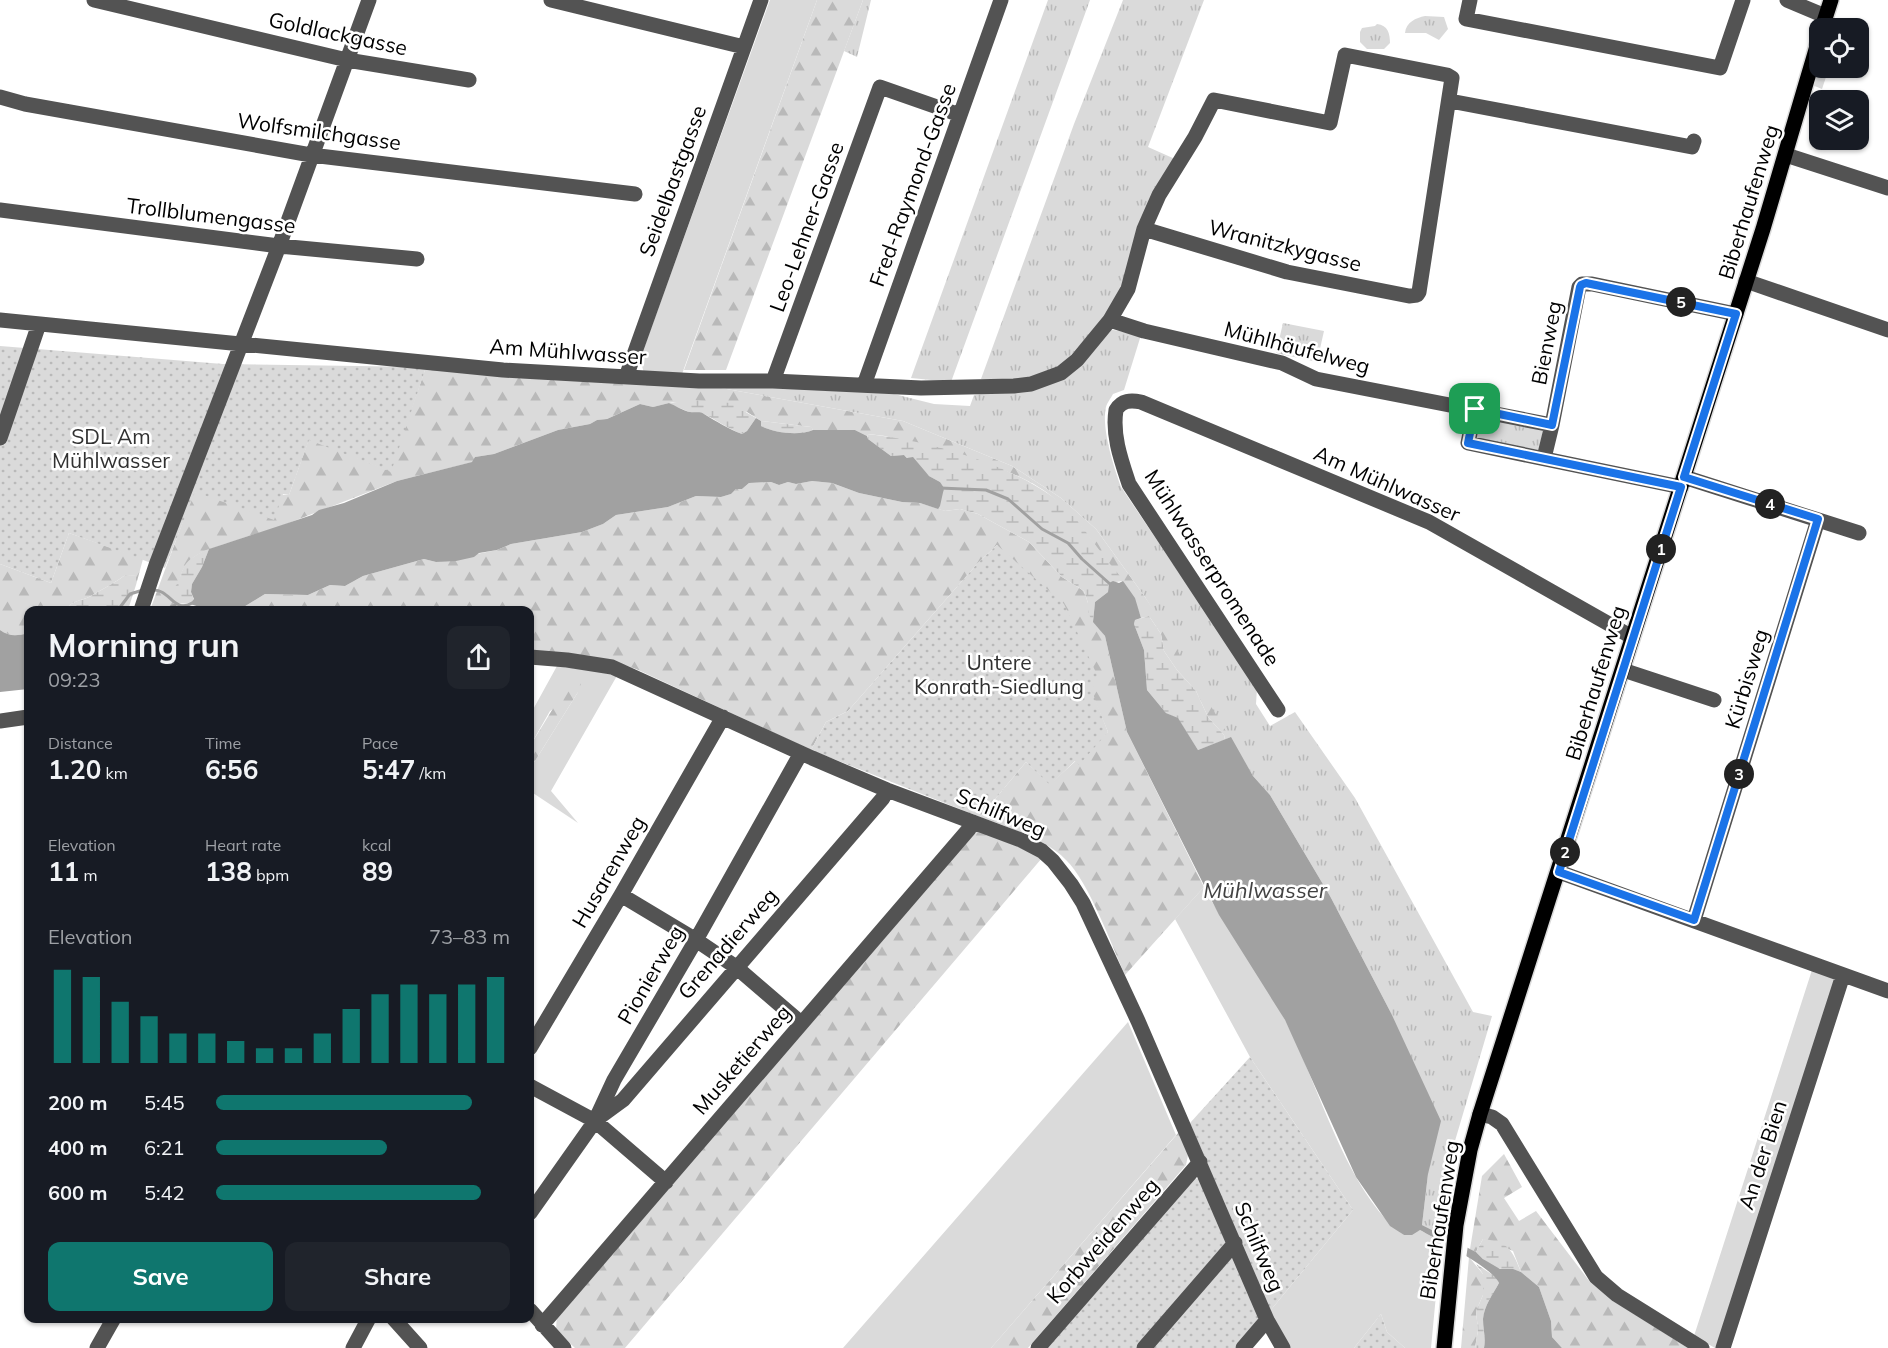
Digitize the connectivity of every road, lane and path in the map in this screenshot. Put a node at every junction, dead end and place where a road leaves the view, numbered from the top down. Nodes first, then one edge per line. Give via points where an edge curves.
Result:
1 (94, 0) edge
2 (369, 0) edge
3 (551, 0) edge
4 (761, 0) edge
5 (1001, 0) edge
6 (1470, 0) edge
7 (1743, 0) edge
8 (1787, 0) edge
9 (1831, 0) edge
10 (1816, 18) edge
11 (1824, 18) edge
12 (744, 47) junction
13 (347, 60) junction
14 (1809, 74) edge
15 (469, 80) dead end
16 (0, 97) edge
17 (1450, 101) junction
18 (960, 115) junction
19 (1694, 141) dead end
20 (311, 155) junction
21 (1786, 155) junction
22 (1888, 188) edge
23 (634, 195) dead end
24 (0, 210) edge
25 (1144, 229) junction
26 (279, 246) junction
27 (417, 259) dead end
28 (1746, 281) junction
29 (1736, 314) junction
30 (0, 320) edge
31 (1110, 320) junction
32 (39, 324) junction
33 (1888, 330) edge
34 (241, 344) junction
35 (626, 377) junction
36 (773, 381) junction
37 (864, 385) junction
38 (1475, 409) junction
39 (1116, 410) joint
40 (1552, 425) junction
41 (0, 438) edge
42 (1544, 458) junction
43 (1683, 482) junction
44 (1818, 519) junction
45 (1859, 533) dead end
46 (142, 606) edge
47 (1632, 637) junction
48 (534, 657) edge
49 (1623, 670) junction
50 (1714, 700) dead end
51 (1278, 710) dead end
52 (723, 717) junction
53 (24, 718) edge
54 (5, 721) edge
55 (0, 737) edge
56 (801, 753) junction
57 (887, 789) junction
58 (973, 822) junction
59 (1559, 872) junction
60 (621, 895) junction
61 (1694, 920) junction
62 (696, 940) junction
63 (736, 967) junction
64 (1843, 975) junction
65 (1888, 991) edge
66 (801, 1023) junction
67 (534, 1041) edge
68 (534, 1088) edge
69 (1480, 1114) junction
70 (595, 1121) junction
71 (1200, 1162) junction
72 (666, 1182) junction
73 (534, 1207) edge
74 (1234, 1243) junction
75 (534, 1315) edge
76 (1267, 1320) junction
77 (111, 1323) edge
78 (366, 1323) edge
79 (398, 1323) edge
80 (542, 1324) junction
81 (97, 1348) edge
82 (353, 1348) edge
83 (420, 1348) edge
84 (564, 1348) edge
85 (1038, 1348) edge
86 (1144, 1348) edge
87 (1243, 1348) edge
88 (1283, 1348) edge
89 (1444, 1348) edge
90 (1702, 1348) edge
91 (1723, 1348) edge

1 - 13 street, Goldlackgasse
2 - 13 street
3 - 12 street
4 - 12 street, Seidelbastgasse
5 - 18 street, Fred-Raymond-Gasse
6 - 7 street via 1466,19 1720,68
8 - 10 street
9 - 11 main road
12 - 35 street, Seidelbastgasse
13 - 15 street, Goldlackgasse
13 - 20 street
14 - 21 main road, Biberhaufenweg
16 - 20 street, Wolfsmilchgasse
17 - 19 street via 1692,147
17 - 25 street, Am Mühlwasser via 1451,76 1345,55 1330,123 1214,100 1159,195
17 - 25 street, Wranitzkygasse via 1417,295 1287,272
18 - 36 street, Leo-Lehner-Gasse via 880,87
18 - 37 street, Fred-Raymond-Gasse
20 - 23 street, Wolfsmilchgasse
20 - 26 street
21 - 22 street
21 - 28 main road, Biberhaufenweg
24 - 26 street, Trollblumengasse
25 - 31 street, Am Mühlwasser via 1128,289
26 - 27 street, Trollblumengasse
26 - 34 street
28 - 29 main road, Biberhaufenweg
28 - 33 street
29 - 40 street, Bienweg via 1581,285
29 - 43 main road, Biberhaufenweg
30 - 32 street, Am Mühlwasser
31 - 37 street, Am Mühlwasser via 1077,360 1061,374 1045,380 996,387
31 - 38 street, Mühlhäufelweg via 1282,363 1316,379
32 - 34 street, Am Mühlwasser
32 - 41 street
34 - 35 street, Am Mühlwasser via 503,370
34 - 46 street
35 - 36 street, Am Mühlwasser
36 - 37 street, Am Mühlwasser
38 - 40 street, Mühlhäufelweg
38 - 42 street via 1468,443
39 - 47 street, Am Mühlwasser via 1126,401 1141,402 1429,522
39 - 51 street, Mühlwasserpromenade via 1118,450 1129,484
40 - 42 street
42 - 43 street
43 - 44 street
43 - 47 main road, Biberhaufenweg
44 - 45 street
44 - 61 street, Kürbisweg
47 - 49 main road, Biberhaufenweg
48 - 52 street, Schilfweg via 612,667
49 - 50 street
49 - 59 main road, Biberhaufenweg
52 - 56 street, Schilfweg
52 - 60 street, Husarenweg
53 - 54 street
54 - 55 street
56 - 57 street, Schilfweg
56 - 62 street, Pionierweg
57 - 58 street, Schilfweg
57 - 63 street, Grenadierweg
58 - 66 street, Musketierweg
58 - 71 street, Schilfweg via 1031,845 1053,861 1071,884
59 - 61 street
59 - 69 main road, Biberhaufenweg
60 - 62 street
60 - 67 street, Husarenweg
61 - 64 street
62 - 63 street
62 - 70 street, Pionierweg via 614,1080
63 - 66 street
63 - 70 street, Grenadierweg via 622,1100
64 - 65 street
64 - 91 street, An der Bien
66 - 72 street, Musketierweg
68 - 70 street
69 - 89 main road, Biberhaufenweg via 1456,1225
69 - 90 street via 1502,1124 1596,1277 1650,1317
70 - 72 street
70 - 73 street, Pionierweg
71 - 74 street, Schilfweg
71 - 85 street, Korbweidenweg
72 - 80 street, Musketierweg
74 - 76 street, Schilfweg
74 - 86 street
75 - 80 street
76 - 87 street
76 - 88 street, Schilfweg
77 - 81 street
78 - 82 street
79 - 83 street
80 - 84 street

